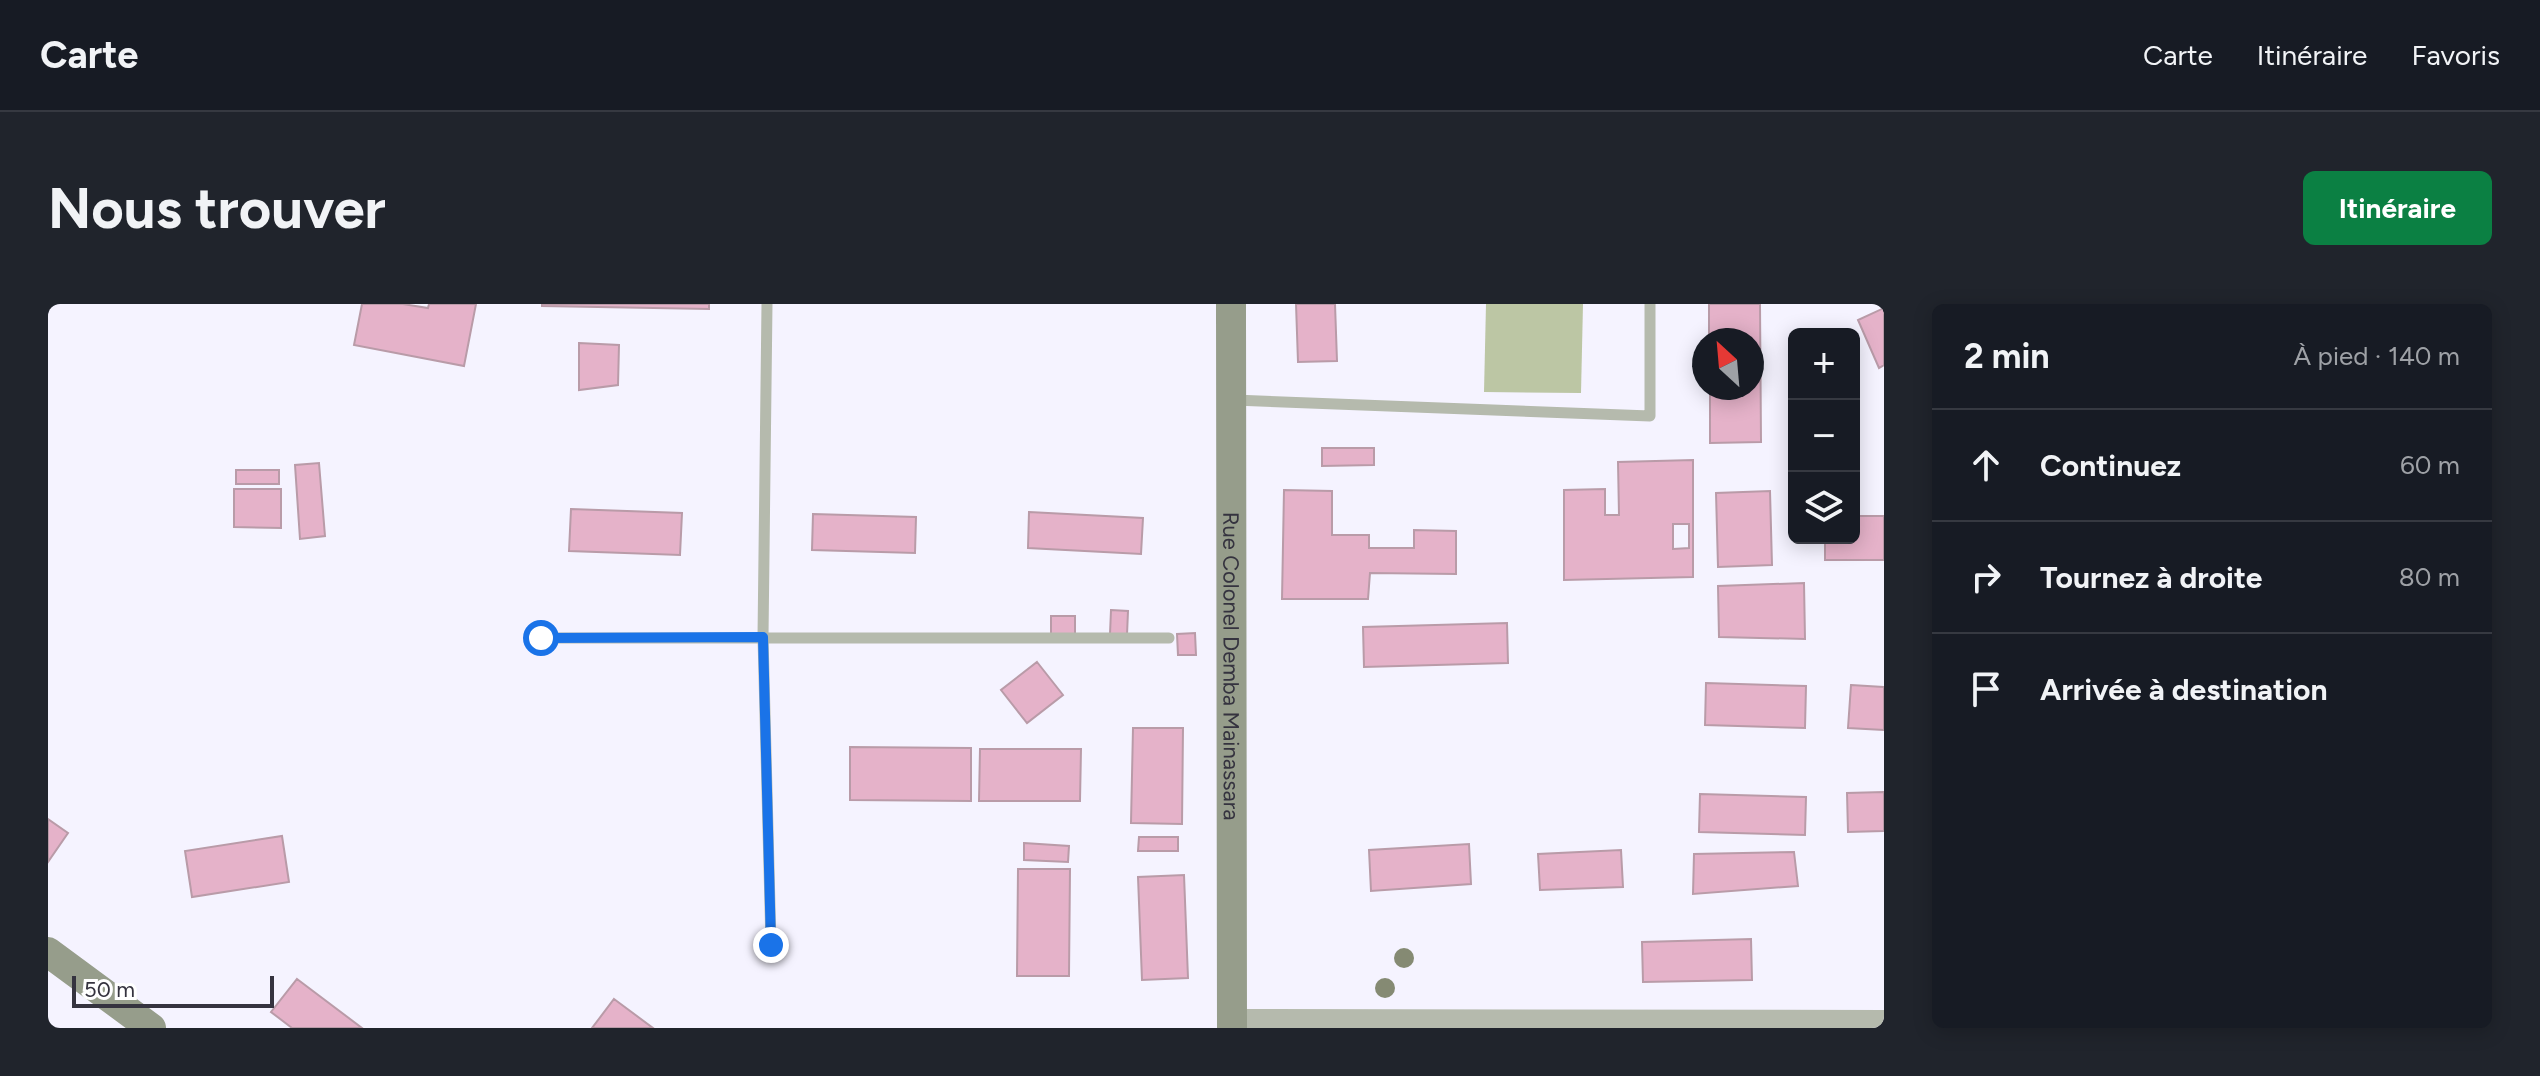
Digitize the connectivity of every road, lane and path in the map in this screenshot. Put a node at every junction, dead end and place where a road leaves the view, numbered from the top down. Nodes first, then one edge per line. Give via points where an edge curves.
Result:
1 (767, 304) edge
2 (1231, 304) edge
3 (1650, 304) edge
4 (1229, 399) junction
5 (763, 637) junction
6 (541, 638) dead end
7 (1169, 638) dead end
8 (771, 945) dead end
9 (48, 952) edge
10 (1884, 1021) edge
11 (1232, 1024) edge
12 (1577, 1025) edge
13 (151, 1028) edge

1 - 5 lane
2 - 4 street, Rue Colonel Demba Mainassara
3 - 4 lane via 1650,416
4 - 11 street, Rue Colonel Demba Mainassara
5 - 6 lane
5 - 7 lane
5 - 8 lane
9 - 13 street
10 - 12 street
11 - 12 street

